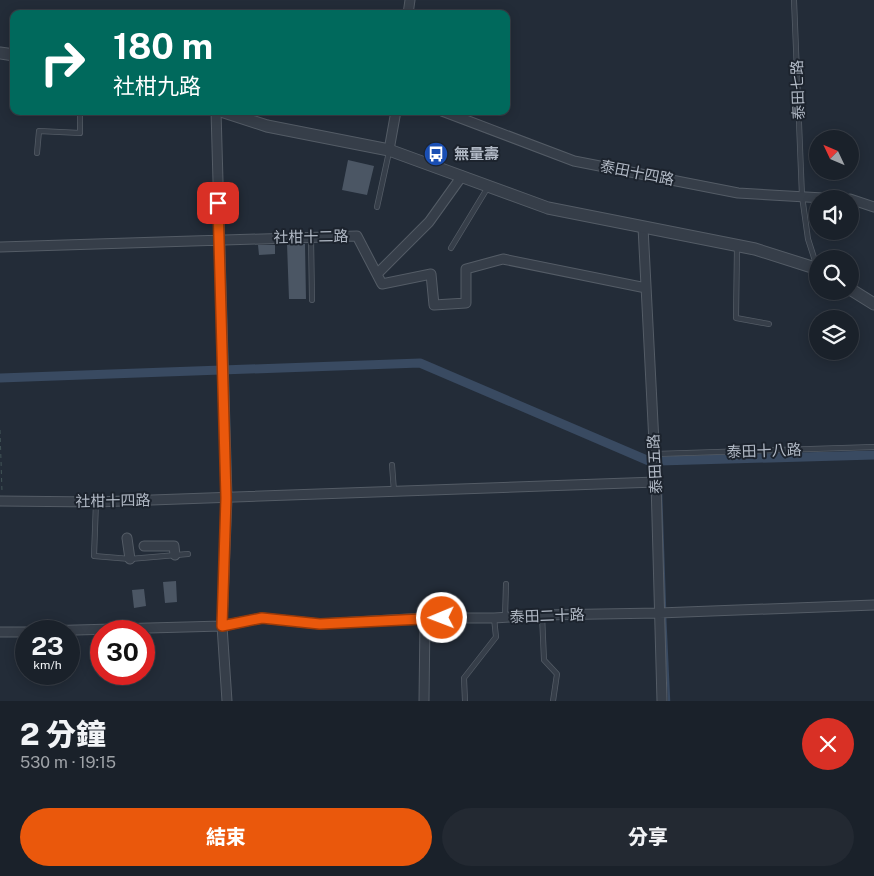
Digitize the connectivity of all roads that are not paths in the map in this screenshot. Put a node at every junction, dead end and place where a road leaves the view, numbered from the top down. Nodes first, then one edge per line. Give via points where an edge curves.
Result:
1 (794, 0) edge
2 (80, 115) edge
3 (216, 115) edge
4 (233, 115) edge
5 (395, 115) edge
6 (453, 115) edge
7 (389, 150) junction
8 (37, 153) dead end
9 (462, 176) junction
10 (489, 186) junction
11 (802, 196) junction
12 (809, 197) edge
13 (859, 203) edge
14 (377, 207) dead end
15 (874, 207) edge
16 (642, 227) junction
17 (311, 238) junction
18 (219, 240) junction
19 (0, 247) edge
20 (737, 247) junction
21 (451, 248) dead end
22 (812, 250) edge
23 (809, 266) edge
24 (377, 274) junction
25 (646, 288) junction
26 (859, 295) edge
27 (312, 300) dead end
28 (874, 304) edge
29 (769, 324) dead end
30 (874, 447) edge
31 (655, 454) junction
32 (392, 465) dead end
33 (656, 482) junction
34 (394, 492) junction
35 (226, 498) junction
36 (1, 501) edge
37 (96, 502) junction
38 (127, 538) dead end
39 (144, 546) dead end
40 (188, 554) dead end
41 (175, 555) junction
42 (130, 559) junction
43 (506, 584) dead end
44 (874, 605) edge
45 (659, 613) junction
46 (542, 615) junction
47 (425, 618) junction
48 (494, 618) junction
49 (505, 618) junction
50 (222, 626) junction
51 (80, 630) edge
52 (0, 632) edge
53 (15, 632) edge
54 (227, 701) edge
55 (424, 701) edge
56 (465, 701) edge
57 (553, 701) edge
58 (662, 701) edge

1 - 11 lane, 泰田七路
2 - 8 lane via 80,133 39,131
3 - 18 street
4 - 7 street via 267,126
5 - 7 street
6 - 11 street, 泰田十四路 via 574,161 738,193
7 - 9 street
7 - 14 lane
9 - 10 street
9 - 24 street via 429,222
10 - 16 street via 548,208
10 - 21 lane
11 - 12 street, 泰田十四路
11 - 22 lane, 泰田七路
13 - 15 street
16 - 20 street
16 - 25 street, 泰田五路
17 - 18 street, 社柑十二路
17 - 24 street, 社柑十二路 via 357,236
17 - 27 lane
18 - 19 street, 社柑十二路
18 - 35 street
20 - 23 street via 755,249
20 - 29 lane via 736,318
24 - 25 street via 382,284 431,274 434,305 466,303 466,269 503,259
25 - 31 street, 泰田五路
26 - 28 street
30 - 31 lane, 泰田十八路
31 - 33 street, 泰田五路
32 - 34 lane
33 - 34 street, 社柑十四路
33 - 45 street, 泰田五路
34 - 35 street, 社柑十四路
35 - 37 street, 社柑十四路
35 - 50 street
36 - 37 street, 社柑十四路
37 - 42 lane via 94,556
38 - 42 street
39 - 41 street via 174,546
40 - 41 lane
41 - 42 lane
43 - 49 lane
44 - 45 street, 泰田二十路
45 - 46 street, 泰田二十路
45 - 58 street, 泰田五路
46 - 49 street, 泰田二十路
46 - 57 lane via 544,660 557,674
47 - 48 street, 泰田二十路
47 - 50 street, 泰田二十路 via 320,624 262,618
47 - 55 street
48 - 49 street, 泰田二十路
48 - 56 lane via 496,637 464,678
50 - 51 street, 泰田二十路
50 - 54 street
52 - 53 street

